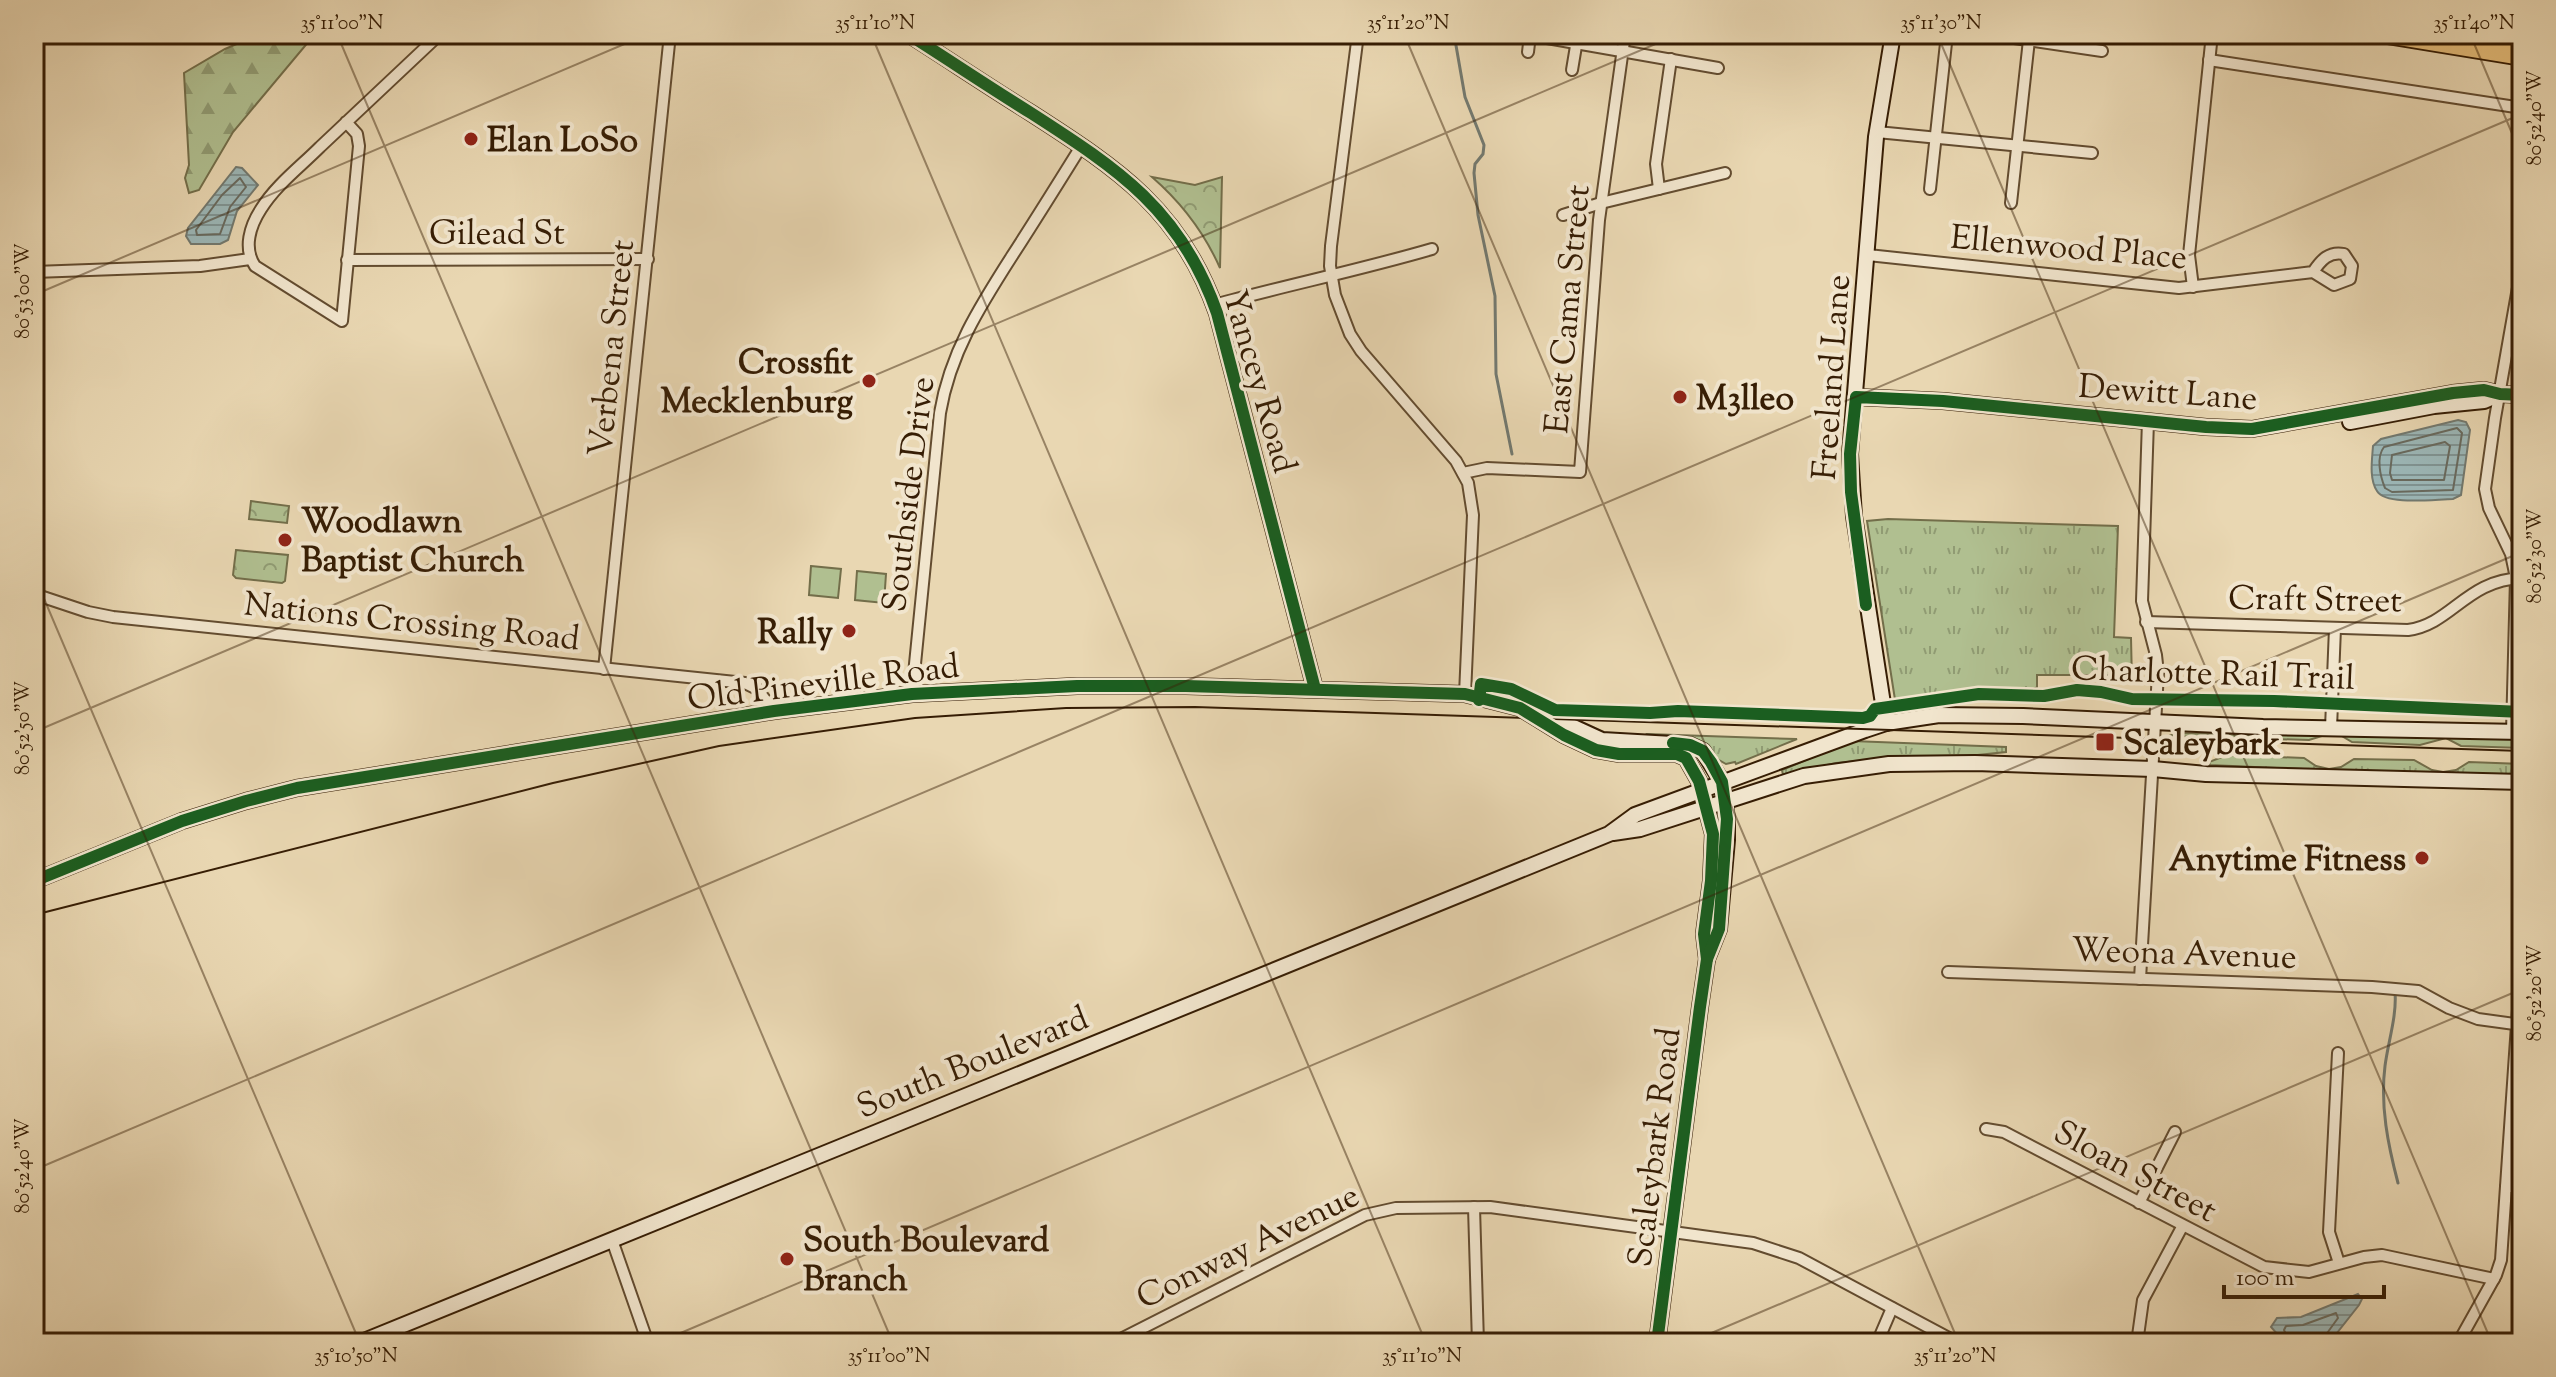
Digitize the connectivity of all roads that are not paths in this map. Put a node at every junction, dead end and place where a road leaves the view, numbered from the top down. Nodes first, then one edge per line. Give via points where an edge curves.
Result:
1 (440, 34) edge
2 (670, 34) edge
3 (908, 34) edge
4 (1358, 34) edge
5 (1530, 34) edge
6 (1625, 34) edge
7 (1893, 34) edge
8 (1947, 34) edge
9 (1987, 34) edge
10 (2212, 34) edge
11 (2381, 34) edge
12 (2465, 34) edge
13 (1577, 38) edge
14 (2029, 40) junction
15 (2522, 44) edge
16 (1623, 51) junction
17 (2102, 51) dead end
18 (1528, 52) dead end
19 (2522, 57) edge
20 (1671, 59) junction
21 (2209, 60) junction
22 (1718, 68) dead end
23 (1572, 70) dead end
24 (2522, 108) edge
25 (346, 122) junction
26 (1877, 132) junction
27 (1936, 137) junction
28 (1082, 145) junction
29 (2017, 146) junction
30 (2092, 153) dead end
31 (1725, 173) dead end
32 (1659, 189) junction
33 (1930, 189) dead end
34 (1601, 203) junction
35 (2011, 203) dead end
36 (1563, 215) dead end
37 (1432, 249) dead end
38 (1868, 255) junction
39 (250, 259) junction
40 (648, 259) junction
41 (347, 260) junction
42 (2522, 265) edge
43 (34, 272) edge
44 (2313, 272) dead end
45 (1331, 274) junction
46 (2193, 287) junction
47 (1214, 305) junction
48 (2500, 394) junction
49 (2522, 395) edge
50 (1856, 397) junction
51 (2148, 421) junction
52 (1463, 473) junction
53 (2519, 578) edge
54 (34, 594) edge
55 (2146, 622) junction
56 (2335, 628) junction
57 (604, 669) junction
58 (1315, 689) junction
59 (912, 694) junction
60 (1465, 694) junction
61 (774, 711) junction
62 (2156, 721) junction
63 (1886, 723) junction
64 (2331, 728) junction
65 (2517, 732) edge
66 (2153, 769) junction
67 (1722, 782) junction
68 (2522, 782) edge
69 (1701, 790) junction
70 (1725, 800) junction
71 (1706, 807) junction
72 (1609, 834) junction
73 (34, 881) edge
74 (2522, 951) edge
75 (1707, 959) junction
76 (1948, 972) dead end
77 (2140, 979) junction
78 (2519, 1025) edge
79 (2338, 1053) dead end
80 (1986, 1129) dead end
81 (2175, 1132) dead end
82 (2506, 1187) junction
83 (2522, 1187) edge
84 (2139, 1203) junction
85 (1474, 1207) junction
86 (2182, 1227) junction
87 (1671, 1231) junction
88 (612, 1240) junction
89 (2339, 1263) junction
90 (2494, 1279) junction
91 (1892, 1308) junction
92 (359, 1343) edge
93 (648, 1343) edge
94 (1113, 1343) edge
95 (1478, 1343) edge
96 (1657, 1343) edge
97 (1877, 1343) edge
98 (1958, 1343) edge
99 (2137, 1343) edge
100 (2458, 1343) edge

1 - 25 street
2 - 40 street, Verbena Street
3 - 28 street, Yancey Road
4 - 45 street
5 - 13 street
5 - 18 street
6 - 16 street, East Cama Street
7 - 26 street, Freeland Lane
8 - 27 street
9 - 14 street
10 - 21 street
11 - 19 main road
12 - 15 main road
13 - 16 street
13 - 23 street
14 - 17 street
14 - 29 street
16 - 20 street
16 - 34 street, East Cama Street
20 - 22 street
20 - 32 street via 1656,164
21 - 24 street
21 - 46 street via 2190,241
25 - 39 street via 262,207 250,234
25 - 41 street via 359,146
26 - 27 street
26 - 38 street, Freeland Lane
27 - 29 street
27 - 33 street
28 - 47 street, Yancey Road via 1124,175 1158,209 1194,259
28 - 59 street, Southside Drive via 975,315 946,383
29 - 30 street
29 - 35 street
31 - 32 street
32 - 34 street
34 - 36 street
34 - 52 street, East Cama Street via 1580,472 1487,468
37 - 45 street
38 - 46 street, Ellenwood Place
38 - 50 street, Freeland Lane
39 - 41 street via 265,274 342,321
39 - 43 street
40 - 41 street, Gilead St
40 - 57 street, Verbena Street
42 - 48 street
44 - 46 street, Ellenwood Place
45 - 47 street
45 - 52 street via 1342,316 1361,351
47 - 58 street, Yancey Road
48 - 49 street, Dewitt Lane
48 - 51 street, Dewitt Lane via 2484,401 2282,432 2271,427
48 - 53 street via 2486,498
50 - 51 street, Dewitt Lane
50 - 63 street, Freeland Lane via 1851,492
51 - 55 street via 2142,601
52 - 60 street via 1473,515
53 - 56 street, Craft Street via 2489,583 2416,629
53 - 65 street
54 - 57 street, Nations Crossing Road via 113,617
55 - 56 street, Craft Street
55 - 62 street via 2158,664
56 - 64 street
57 - 61 street, Nations Crossing Road via 752,684
58 - 59 street, Old Pineville Road via 1077,686
58 - 60 street, Old Pineville Road
59 - 61 street, Old Pineville Road
60 - 67 street, Old Pineville Road via 1481,689 1506,693 1602,740 1690,745 1703,751
60 - 69 street, Old Pineville Road via 1520,708 1596,750 1677,754 1694,768
61 - 73 street, Old Pineville Road via 297,788 182,821
62 - 63 street, South Boulevard via 1939,715
62 - 64 street, South Boulevard
62 - 66 street
63 - 67 street, South Boulevard
64 - 65 street, South Boulevard
66 - 68 street, South Boulevard
66 - 70 street, South Boulevard via 1889,764 1804,776
66 - 77 street
67 - 69 street, South Boulevard
67 - 70 street, Scaleybark Road
69 - 71 street, Scaleybark Road
69 - 72 street, South Boulevard via 1635,815
70 - 71 street, South Boulevard
70 - 75 street, Scaleybark Road via 1719,929
71 - 72 street, South Boulevard
71 - 75 street, Scaleybark Road via 1713,834 1704,934
72 - 88 street, South Boulevard
74 - 78 street
75 - 87 street, Scaleybark Road
76 - 77 street, Weona Avenue
77 - 78 street, Weona Avenue via 2418,991 2478,1019
78 - 82 street
79 - 89 street via 2329,1232
80 - 84 street, Sloan Street via 2004,1132
81 - 84 street
82 - 83 street
82 - 90 street via 2503,1252
84 - 86 street, Sloan Street
85 - 87 street, Conway Avenue
85 - 94 street, Conway Avenue via 1396,1208 1365,1215
85 - 95 street
86 - 89 street, Sloan Street via 2264,1267 2309,1272
86 - 99 street via 2143,1300
87 - 91 street, Conway Avenue via 1776,1249
87 - 96 street, Scaleybark Road
88 - 92 street, South Boulevard
88 - 93 street
89 - 90 street, Sloan Street via 2382,1255
90 - 100 street
91 - 97 street
91 - 98 street, Conway Avenue

